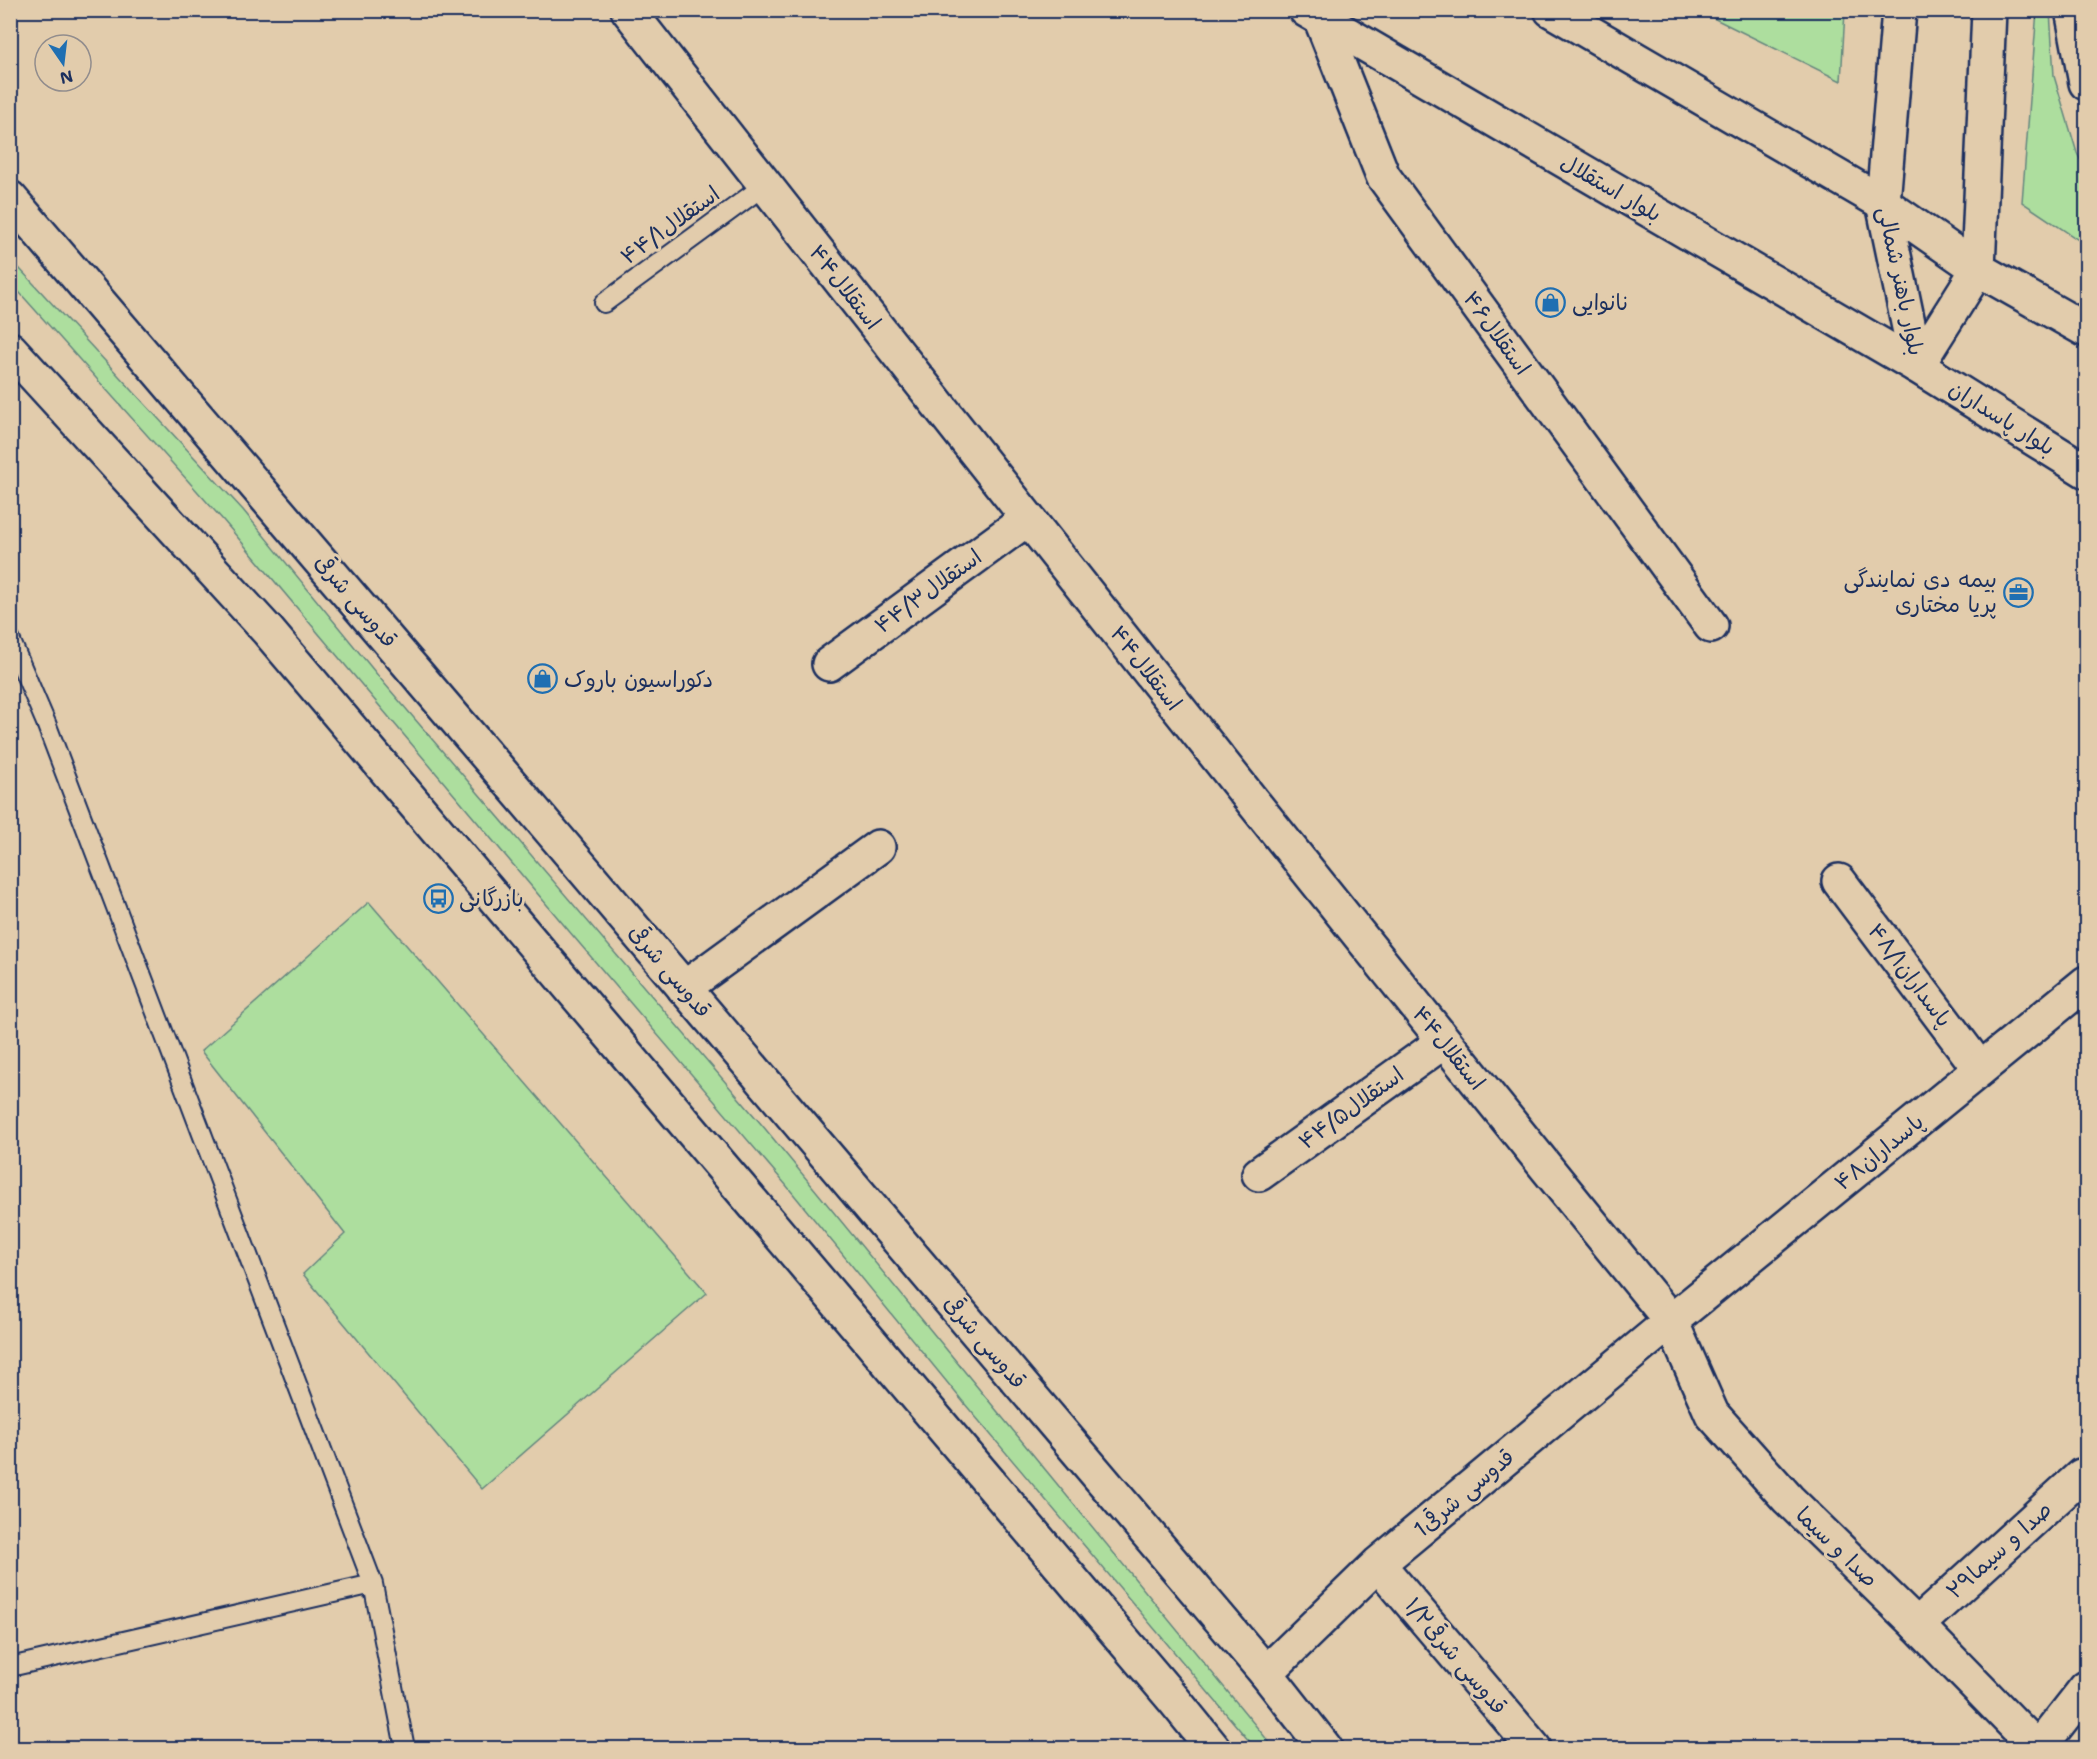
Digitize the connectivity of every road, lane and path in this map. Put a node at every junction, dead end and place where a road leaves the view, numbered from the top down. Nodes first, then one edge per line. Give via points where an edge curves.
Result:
1 (628, 10) edge
2 (1551, 10) edge
3 (1899, 10) edge
4 (1989, 10) edge
5 (2072, 10) edge
6 (1313, 15) edge
7 (2086, 83) edge
8 (765, 185) junction
9 (10, 198) edge
10 (1883, 202) junction
11 (1978, 269) junction
12 (604, 303) dead end
13 (2086, 330) edge
14 (10, 349) edge
15 (1917, 366) junction
16 (2086, 471) edge
17 (1027, 519) junction
18 (1711, 626) dead end
19 (10, 639) edge
20 (829, 664) dead end
21 (878, 847) dead end
22 (1839, 881) dead end
23 (2086, 983) edge
24 (684, 988) junction
25 (1443, 1042) junction
26 (1980, 1069) junction
27 (1259, 1174) dead end
28 (1671, 1321) junction
29 (2081, 1476) dead end
30 (1378, 1564) junction
31 (373, 1584) junction
32 (1917, 1625) junction
33 (10, 1667) edge
34 (1266, 1673) junction
35 (2086, 1688) edge
36 (405, 1749) edge
37 (1213, 1749) edge
38 (1325, 1749) edge
39 (1534, 1749) edge
40 (2038, 1749) edge

1 - 8 main road, استقلال۴۴
2 - 10 main road
3 - 10 main road, بلوار باهنر شمالی
4 - 11 main road, بلوار باهنر شمالی
5 - 7 main road
6 - 15 main road, بلوار استقلال
6 - 18 main road, استقلال۴۶ via 1383,176
8 - 12 lane, استقلال۴۴/۱
8 - 17 main road, استقلال۴۴
9 - 24 main road, قدوسی شرقی
10 - 11 main road
10 - 15 main road, بلوار باهنر شمالی
11 - 13 main road
11 - 15 main road, بلوار باهنر شمالی
14 - 37 main road via 268,631
15 - 16 main road, بلوار پاسداران
17 - 20 main road, استقلال۴۴/۳
17 - 25 main road, استقلال۴۴
19 - 31 lane via 46,723
21 - 24 main road
22 - 26 main road, پاسداران۴۸/۱
23 - 26 main road, پاسداران۴۸
24 - 34 main road, قدوسی شرقی
25 - 27 main road, استقلال۴۴/۵
25 - 28 main road, استقلال۴۴
26 - 28 main road, پاسداران۴۸
28 - 30 main road, 1قدوسی شرقی
28 - 32 main road, صدا و سیما via 1712,1414 1788,1500
29 - 32 main road, صدا و سیما۲۹
30 - 34 main road, 1قدوسی شرقی
30 - 39 main road, قدوسی شرقی۱/۲
31 - 33 lane
31 - 36 lane
32 - 40 main road, صدا و سیما
34 - 38 main road, قدوسی شرقی
35 - 40 main road

